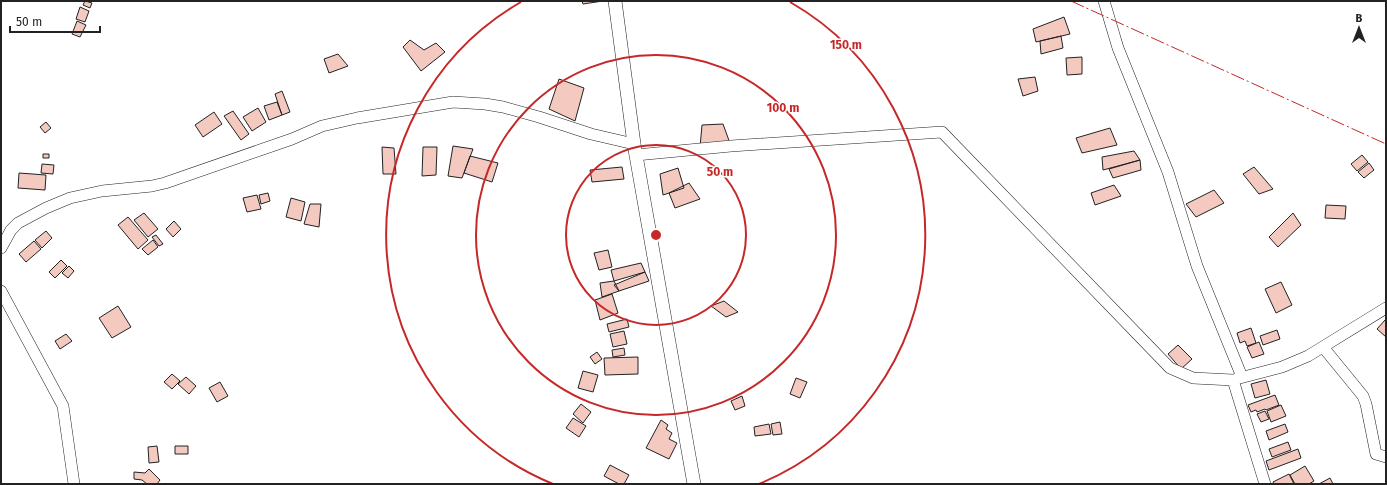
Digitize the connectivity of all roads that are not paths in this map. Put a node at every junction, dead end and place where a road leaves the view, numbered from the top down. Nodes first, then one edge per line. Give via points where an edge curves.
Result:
1 (615, 1) edge
2 (1104, 1) edge
3 (635, 150) junction
4 (1, 248) edge
5 (1, 291) edge
6 (1386, 308) edge
7 (1323, 347) junction
8 (1238, 378) junction
9 (1386, 457) edge
10 (74, 484) edge
11 (694, 484) edge
12 (1265, 484) edge

1 - 3 street
2 - 8 street via 1118,48 1168,172 1197,266
3 - 4 street via 503,107 467,102 437,104 322,126 165,183 70,198 18,223
3 - 8 street via 942,132 1170,368 1193,378
3 - 11 street
5 - 10 street via 63,406
6 - 7 street
7 - 8 street via 1282,367
7 - 9 street via 1363,396 1376,454
8 - 12 street

